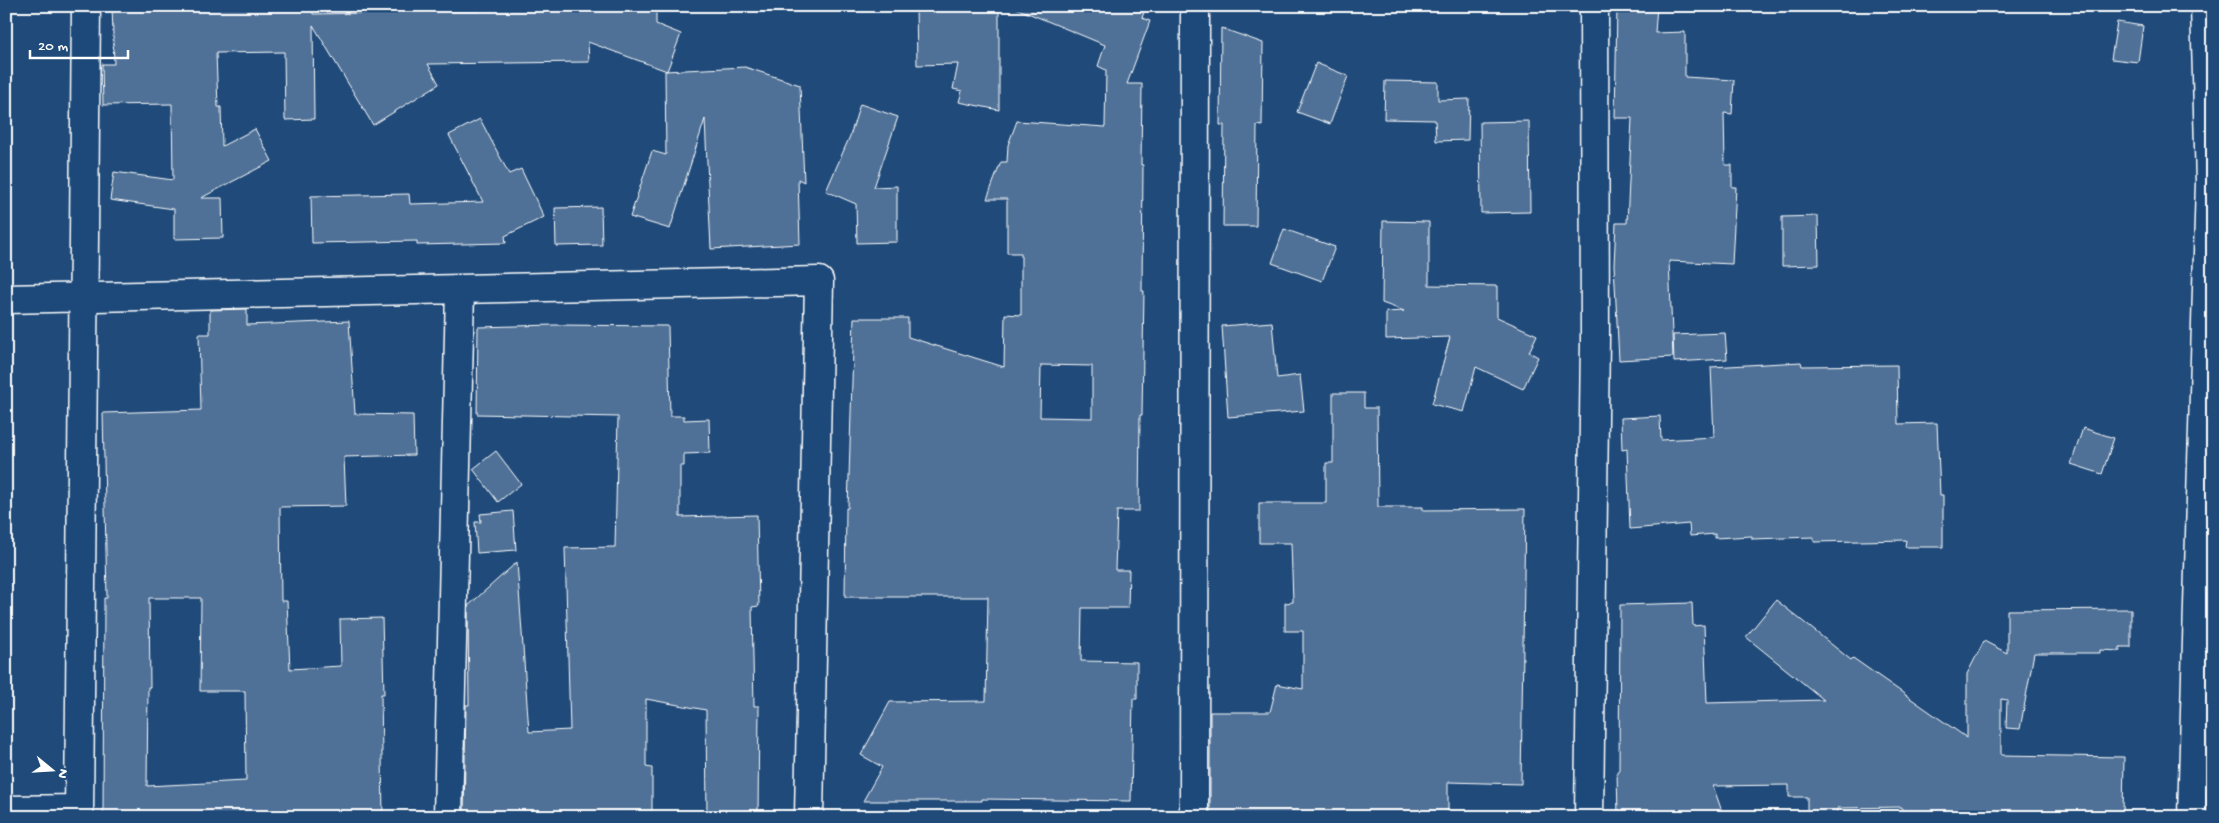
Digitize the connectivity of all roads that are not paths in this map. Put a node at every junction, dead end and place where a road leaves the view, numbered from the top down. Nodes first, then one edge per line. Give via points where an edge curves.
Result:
1 (86, 6) edge
2 (1195, 6) edge
3 (1594, 6) edge
4 (2205, 6) edge
5 (2212, 182) edge
6 (460, 290) junction
7 (83, 298) junction
8 (6, 299) edge
9 (6, 810) edge
10 (79, 813) edge
11 (448, 817) edge
12 (809, 817) edge
13 (1194, 817) edge
14 (1589, 817) edge
15 (2192, 817) edge

1 - 7 street
2 - 13 street
3 - 14 street via 1595,338
4 - 5 street
5 - 15 street
6 - 7 street
6 - 11 street
6 - 12 street via 819,281
7 - 8 street
7 - 10 street
9 - 10 street

